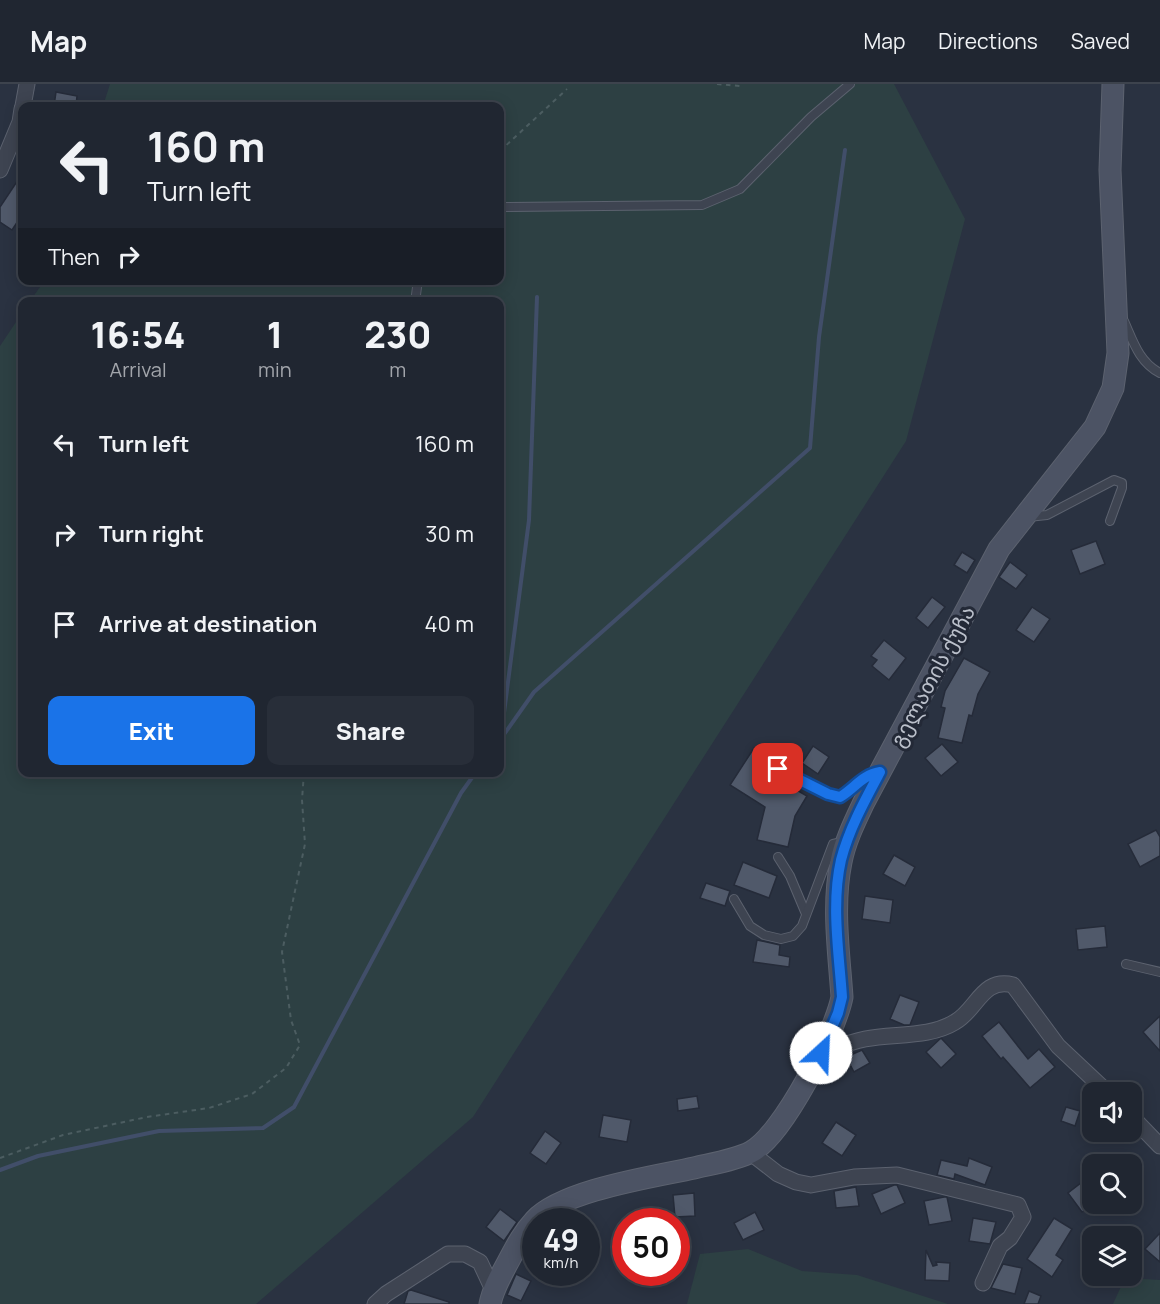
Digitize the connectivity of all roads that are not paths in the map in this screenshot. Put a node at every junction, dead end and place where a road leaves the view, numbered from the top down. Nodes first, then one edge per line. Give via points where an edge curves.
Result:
1 (27, 84) edge
2 (850, 84) edge
3 (1113, 84) edge
4 (24, 102) edge
5 (18, 127) edge
6 (0, 170) edge
7 (504, 207) edge
8 (1115, 304) junction
9 (1160, 373) edge
10 (1024, 518) junction
11 (1110, 520) dead end
12 (778, 769) dead end
13 (880, 772) junction
14 (847, 841) junction
15 (778, 857) dead end
16 (735, 899) dead end
17 (806, 914) junction
18 (1126, 964) dead end
19 (1160, 972) edge
20 (821, 1053) junction
21 (1096, 1082) edge
22 (1142, 1127) edge
23 (1160, 1146) edge
24 (751, 1153) junction
25 (983, 1283) dead end
26 (492, 1298) edge
27 (375, 1304) edge

1 - 4 street
2 - 7 lane via 811,117 740,189 702,206
3 - 8 main road, გელათის ქუჩა via 1110,170
5 - 6 street
8 - 9 lane via 1135,349
8 - 10 main road, გელათის ქუჩა via 1118,352 1113,388 1095,427
10 - 11 lane via 1047,515 1114,480 1122,483 1122,488
10 - 13 main road, გელათის ქუჩა via 999,549
12 - 13 lane via 840,797 867,774
13 - 14 main road, გელათის ქუჩა
14 - 17 lane via 833,844
14 - 20 main road, გელათის ქუჩა via 837,884 842,997
15 - 17 lane
16 - 17 lane via 750,926 781,939 793,936
18 - 19 lane
20 - 21 street via 864,1039 936,1031 957,1022 992,985 1003,982 1013,985 1058,1046
20 - 24 main road, გელათის ქუჩა via 777,1127
22 - 23 street
24 - 25 street via 778,1174 811,1185 897,1175 1018,1205 1023,1217 1011,1238 1000,1246
24 - 26 main road, გელათის ქუჩა via 562,1202 536,1218 518,1242
26 - 27 street via 480,1262 465,1254 448,1254

